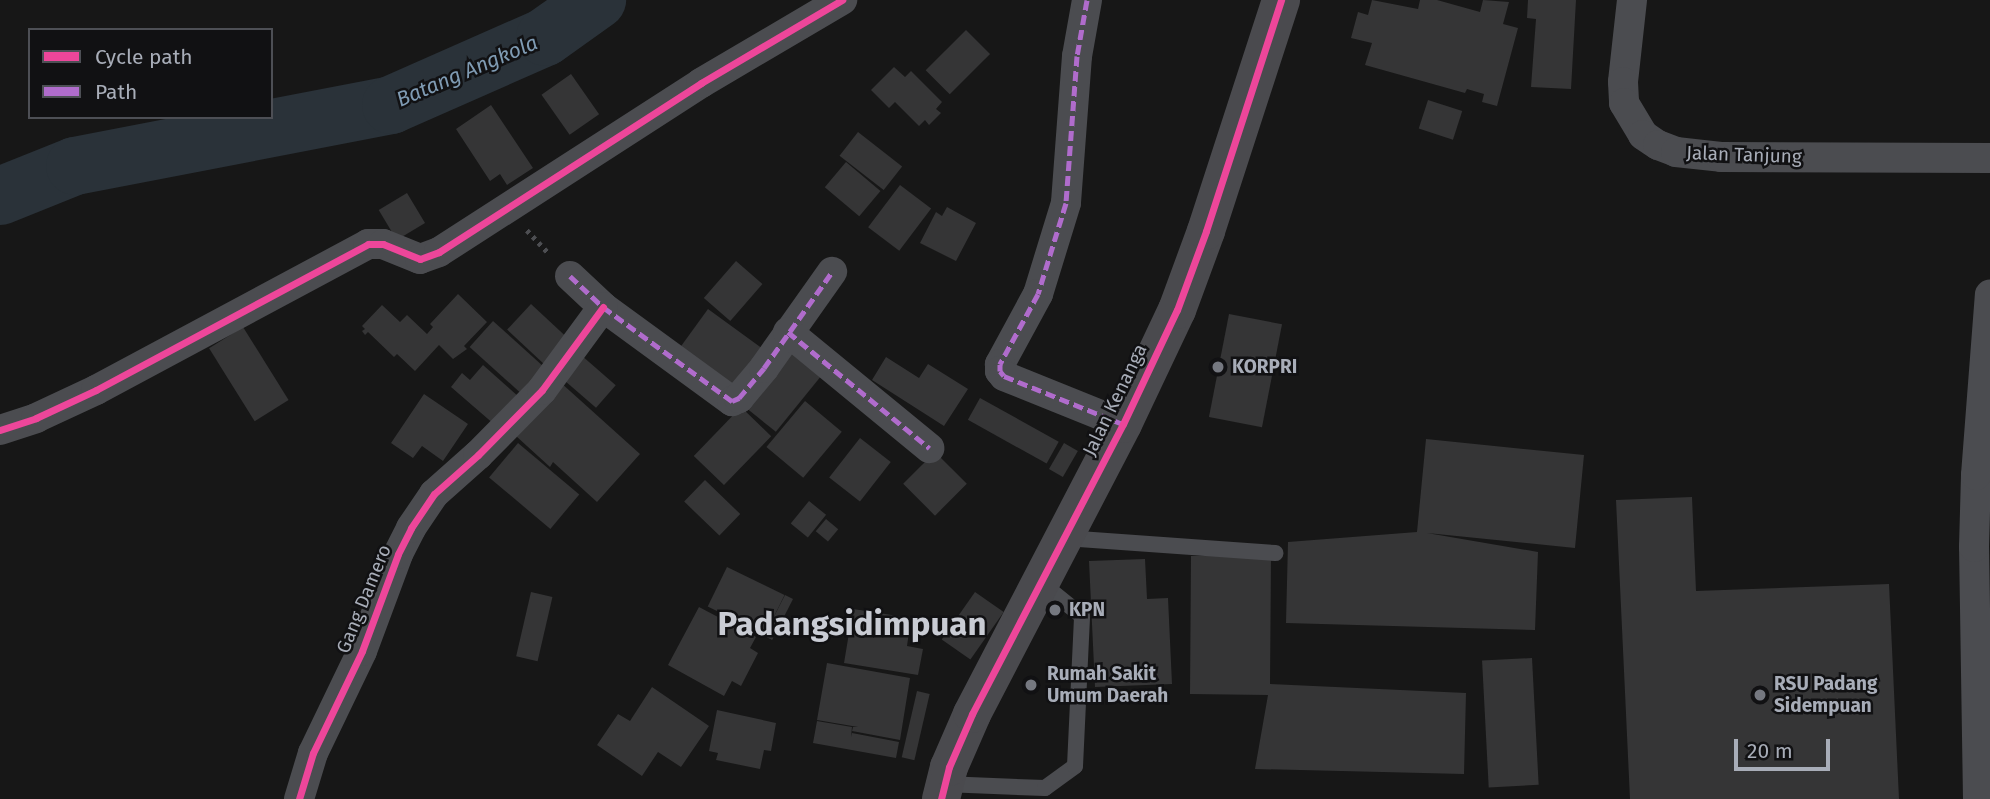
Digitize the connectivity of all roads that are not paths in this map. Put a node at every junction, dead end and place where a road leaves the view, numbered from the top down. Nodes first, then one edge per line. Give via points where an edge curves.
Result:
1 (842, 0) edge
2 (1087, 0) edge
3 (1282, 0) edge
4 (1632, 0) edge
5 (1990, 158) edge
6 (832, 272) dead end
7 (570, 276) road end
8 (1990, 295) edge
9 (603, 307) junction
10 (788, 332) junction
11 (1123, 424) junction
12 (0, 430) edge
13 (929, 448) dead end
14 (1063, 538) junction
15 (1275, 553) dead end
16 (1040, 582) junction
17 (942, 792) edge
18 (299, 799) edge
19 (1978, 799) edge

1 - 12 street via 701,83 429,257 420,259 383,244 368,244 96,390
2 - 11 street via 1076,68 1066,203 1038,294 1000,371
3 - 11 street, Jalan Kenanga via 1202,244 1177,310
4 - 5 street, Jalan Tanjung via 1624,103 1643,135 1658,145 1676,152 1721,157
6 - 10 street
7 - 9 street
8 - 19 street via 1974,547
9 - 10 street via 732,401 744,392
9 - 18 street, Gang Damero via 542,390 434,494 411,528 362,651 313,753
10 - 13 street
11 - 14 street, Jalan Kenanga
14 - 15 lane
14 - 16 street, Jalan Kenanga
16 - 17 street, Jalan Kenanga via 972,714
16 - 17 lane via 1082,616 1075,766 1045,788

